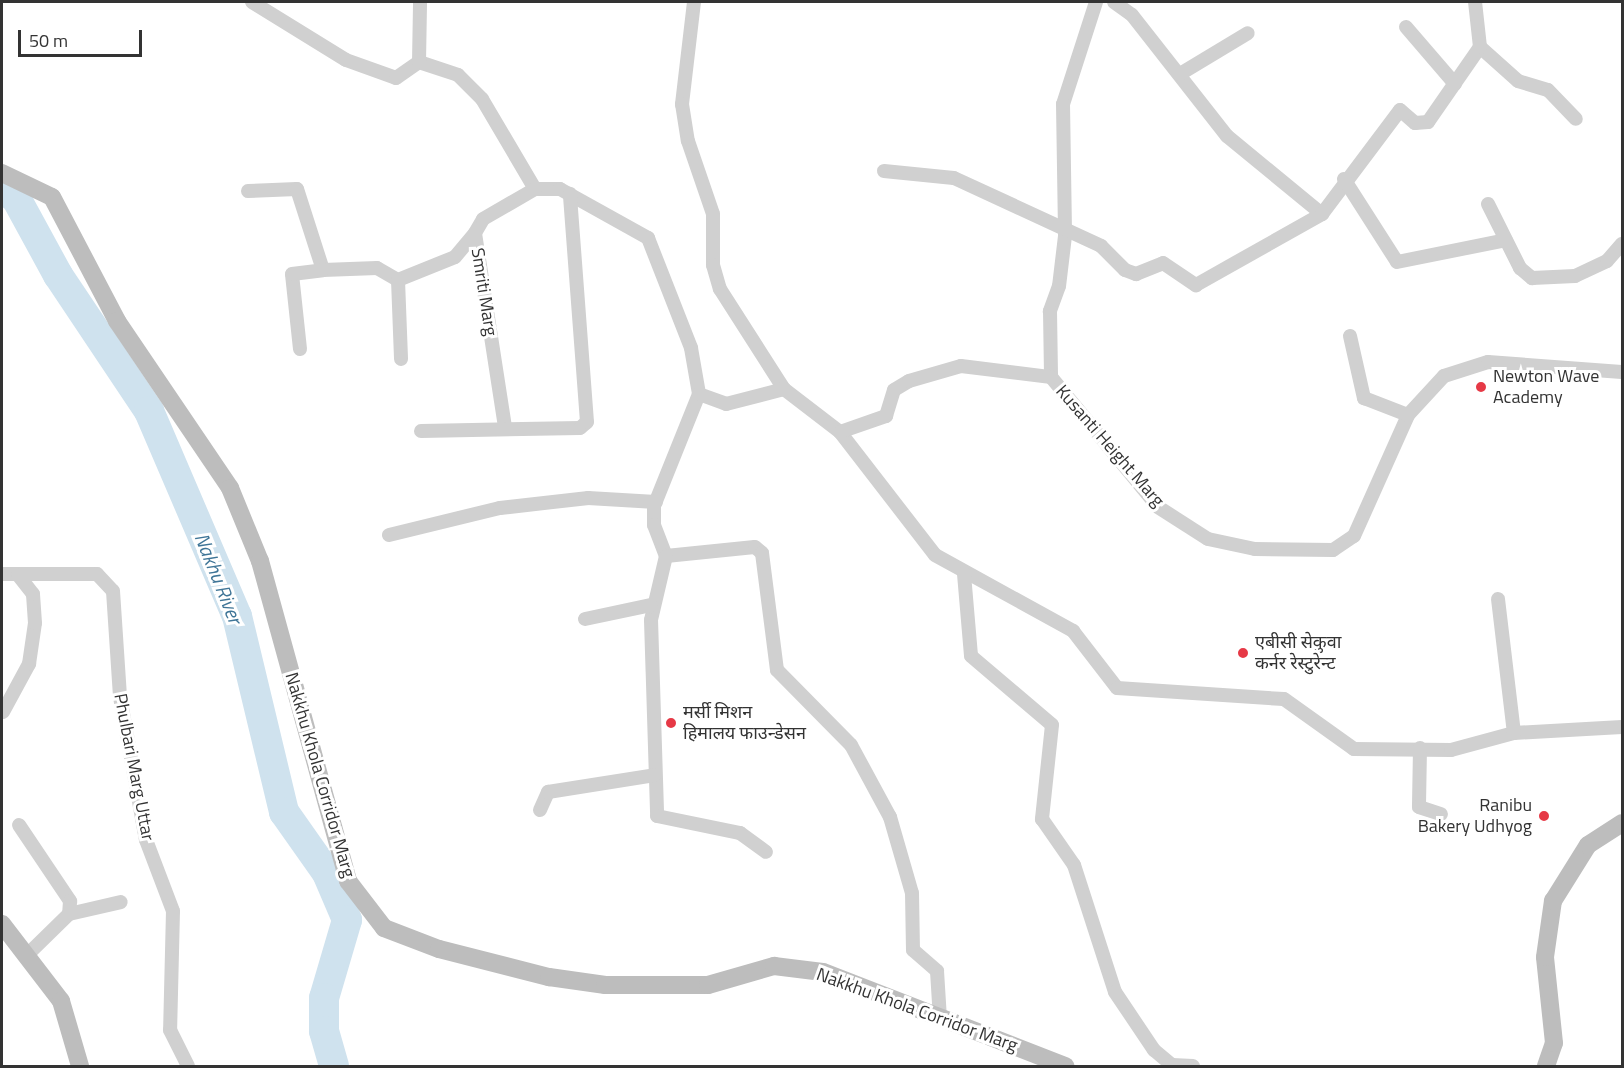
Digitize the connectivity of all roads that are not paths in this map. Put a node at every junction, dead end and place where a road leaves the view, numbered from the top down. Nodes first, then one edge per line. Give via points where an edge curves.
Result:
1 (252, 2) edge
2 (420, 2) edge
3 (694, 2) edge
4 (1096, 2) edge
5 (1114, 2) edge
6 (1475, 2) edge
7 (1406, 27) dead end
8 (1248, 33) dead end
9 (1480, 47) junction
10 (419, 62) junction
11 (1180, 74) junction
12 (1455, 84) junction
13 (1576, 119) dead end
14 (884, 171) dead end
15 (2, 173) edge
16 (1344, 179) junction
17 (535, 189) junction
18 (248, 191) dead end
19 (570, 194) junction
20 (1488, 204) dead end
21 (1322, 214) junction
22 (1065, 227) junction
23 (474, 233) junction
24 (1506, 240) junction
25 (1623, 244) edge
26 (323, 270) junction
27 (398, 280) junction
28 (1350, 336) dead end
29 (300, 349) dead end
30 (401, 359) dead end
31 (1623, 372) edge
32 (1051, 377) junction
33 (784, 389) junction
34 (699, 394) junction
35 (1408, 415) junction
36 (506, 427) junction
37 (421, 431) dead end
38 (840, 432) junction
39 (656, 502) junction
40 (389, 535) dead end
41 (666, 556) junction
42 (964, 573) junction
43 (2, 574) edge
44 (18, 575) junction
45 (1498, 599) dead end
46 (651, 605) junction
47 (585, 618) dead end
48 (3, 712) dead end
49 (1623, 728) edge
50 (1514, 733) junction
51 (1420, 748) junction
52 (655, 775) junction
53 (540, 810) dead end
54 (1441, 814) dead end
55 (1623, 823) edge
56 (19, 825) dead end
57 (766, 852) dead end
58 (121, 902) dead end
59 (69, 914) junction
60 (2, 924) edge
61 (26, 956) junction
62 (940, 1019) junction
63 (80, 1066) edge
64 (188, 1066) edge
65 (1065, 1066) edge
66 (1193, 1066) edge
67 (1546, 1066) edge

1 - 10 street via 346,60 396,78
2 - 10 street
3 - 33 street via 682,104 688,141 713,214 714,265 720,289
4 - 22 street, Kusanti Height Marg via 1063,104
5 - 11 street
6 - 9 street
7 - 12 street
8 - 11 street
9 - 12 street
9 - 13 street via 1518,81 1548,90
10 - 17 street via 458,75 482,99
11 - 21 street via 1227,136
12 - 16 street via 1428,122 1415,123 1400,110
14 - 22 street via 954,178
15 - 62 street, Nakkhu Khola Corridor Marg via 52,197 117,321 230,488 260,561 348,881 384,928 439,949 549,977 606,985 708,985 774,966 823,972
16 - 21 street
16 - 24 street via 1396,262
17 - 19 street
17 - 23 street, Smriti Marg via 483,219
18 - 26 street via 297,189
19 - 34 street via 648,238 691,348
19 - 36 street via 587,422 580,428
20 - 24 street
21 - 22 street via 1196,285 1163,263 1136,274 1125,270 1101,246
22 - 32 street, Kusanti Height Marg via 1059,286 1050,311
23 - 27 street via 455,257
23 - 36 street, Smriti Marg
24 - 25 street via 1520,268 1532,278 1552,281 1607,261
26 - 27 street via 377,268
26 - 29 street via 292,274
27 - 30 street
28 - 35 street via 1364,398
31 - 35 street, Kusanti Height Marg via 1488,362 1444,376
32 - 35 street, Kusanti Height Marg via 1158,507 1208,539 1255,549 1334,550 1354,536
32 - 38 street via 961,366 909,381 894,390 886,416
33 - 34 street via 726,404
33 - 38 street
34 - 39 street
36 - 37 street
38 - 42 street via 935,555
39 - 40 street via 588,498 500,508
39 - 41 street via 654,525
41 - 46 street
41 - 62 street via 755,547 762,553 777,670 851,745 890,817 912,893 913,950 937,971
42 - 51 street via 1073,631 1118,688 1284,699 1354,749
42 - 66 street via 971,656 1052,725 1042,819 1074,865 1115,992 1154,1050 1172,1065
43 - 44 street
44 - 48 street via 33,594 35,623 29,664
44 - 64 street, Phulbari Marg Uttar via 97,574 113,591 120,698 146,840 172,911 170,1030
45 - 50 street
46 - 47 street
46 - 52 street
49 - 50 street
50 - 51 street via 1451,750
51 - 54 street via 1419,807
52 - 53 street via 548,792
52 - 57 street via 657,816 663,821 740,833
55 - 67 street via 1588,845 1553,901 1545,957 1554,1043
56 - 59 street via 70,901
58 - 59 street
59 - 61 street
60 - 61 street
61 - 63 street via 61,1001
62 - 65 street, Nakkhu Khola Corridor Marg

